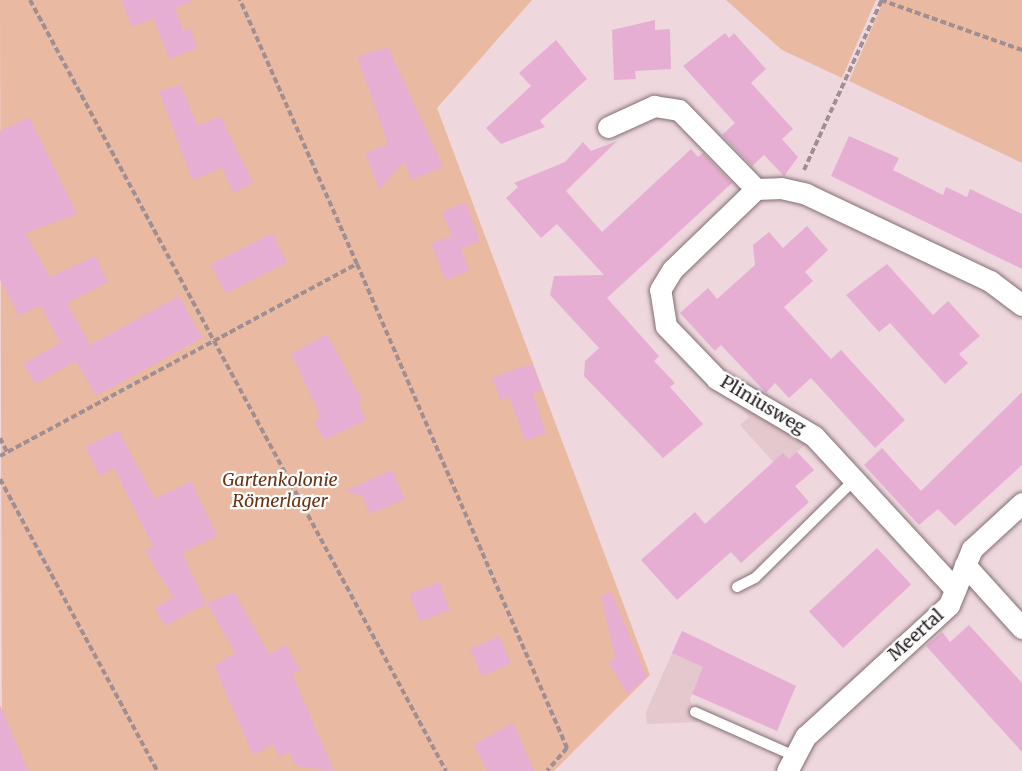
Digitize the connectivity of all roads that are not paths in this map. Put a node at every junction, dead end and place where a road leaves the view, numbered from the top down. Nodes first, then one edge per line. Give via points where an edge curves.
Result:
1 (608, 126) dead end
2 (756, 189) junction
3 (1022, 305) edge
4 (855, 479) junction
5 (1022, 503) edge
6 (965, 566) junction
7 (737, 587) dead end
8 (956, 589) junction
9 (1022, 628) edge
10 (695, 712) dead end
11 (790, 763) edge

1 - 2 street via 654,106 679,110
2 - 3 street via 795,190 990,281
2 - 4 street, Pliniusweg via 667,276 659,300 663,320 726,387 814,436
4 - 7 lane via 754,578
4 - 8 street, Pliniusweg
5 - 6 street, Meertal via 972,549
6 - 8 street, Meertal
6 - 9 street
8 - 11 street, Meertal via 949,605 826,716
10 - 11 lane, Meertal

